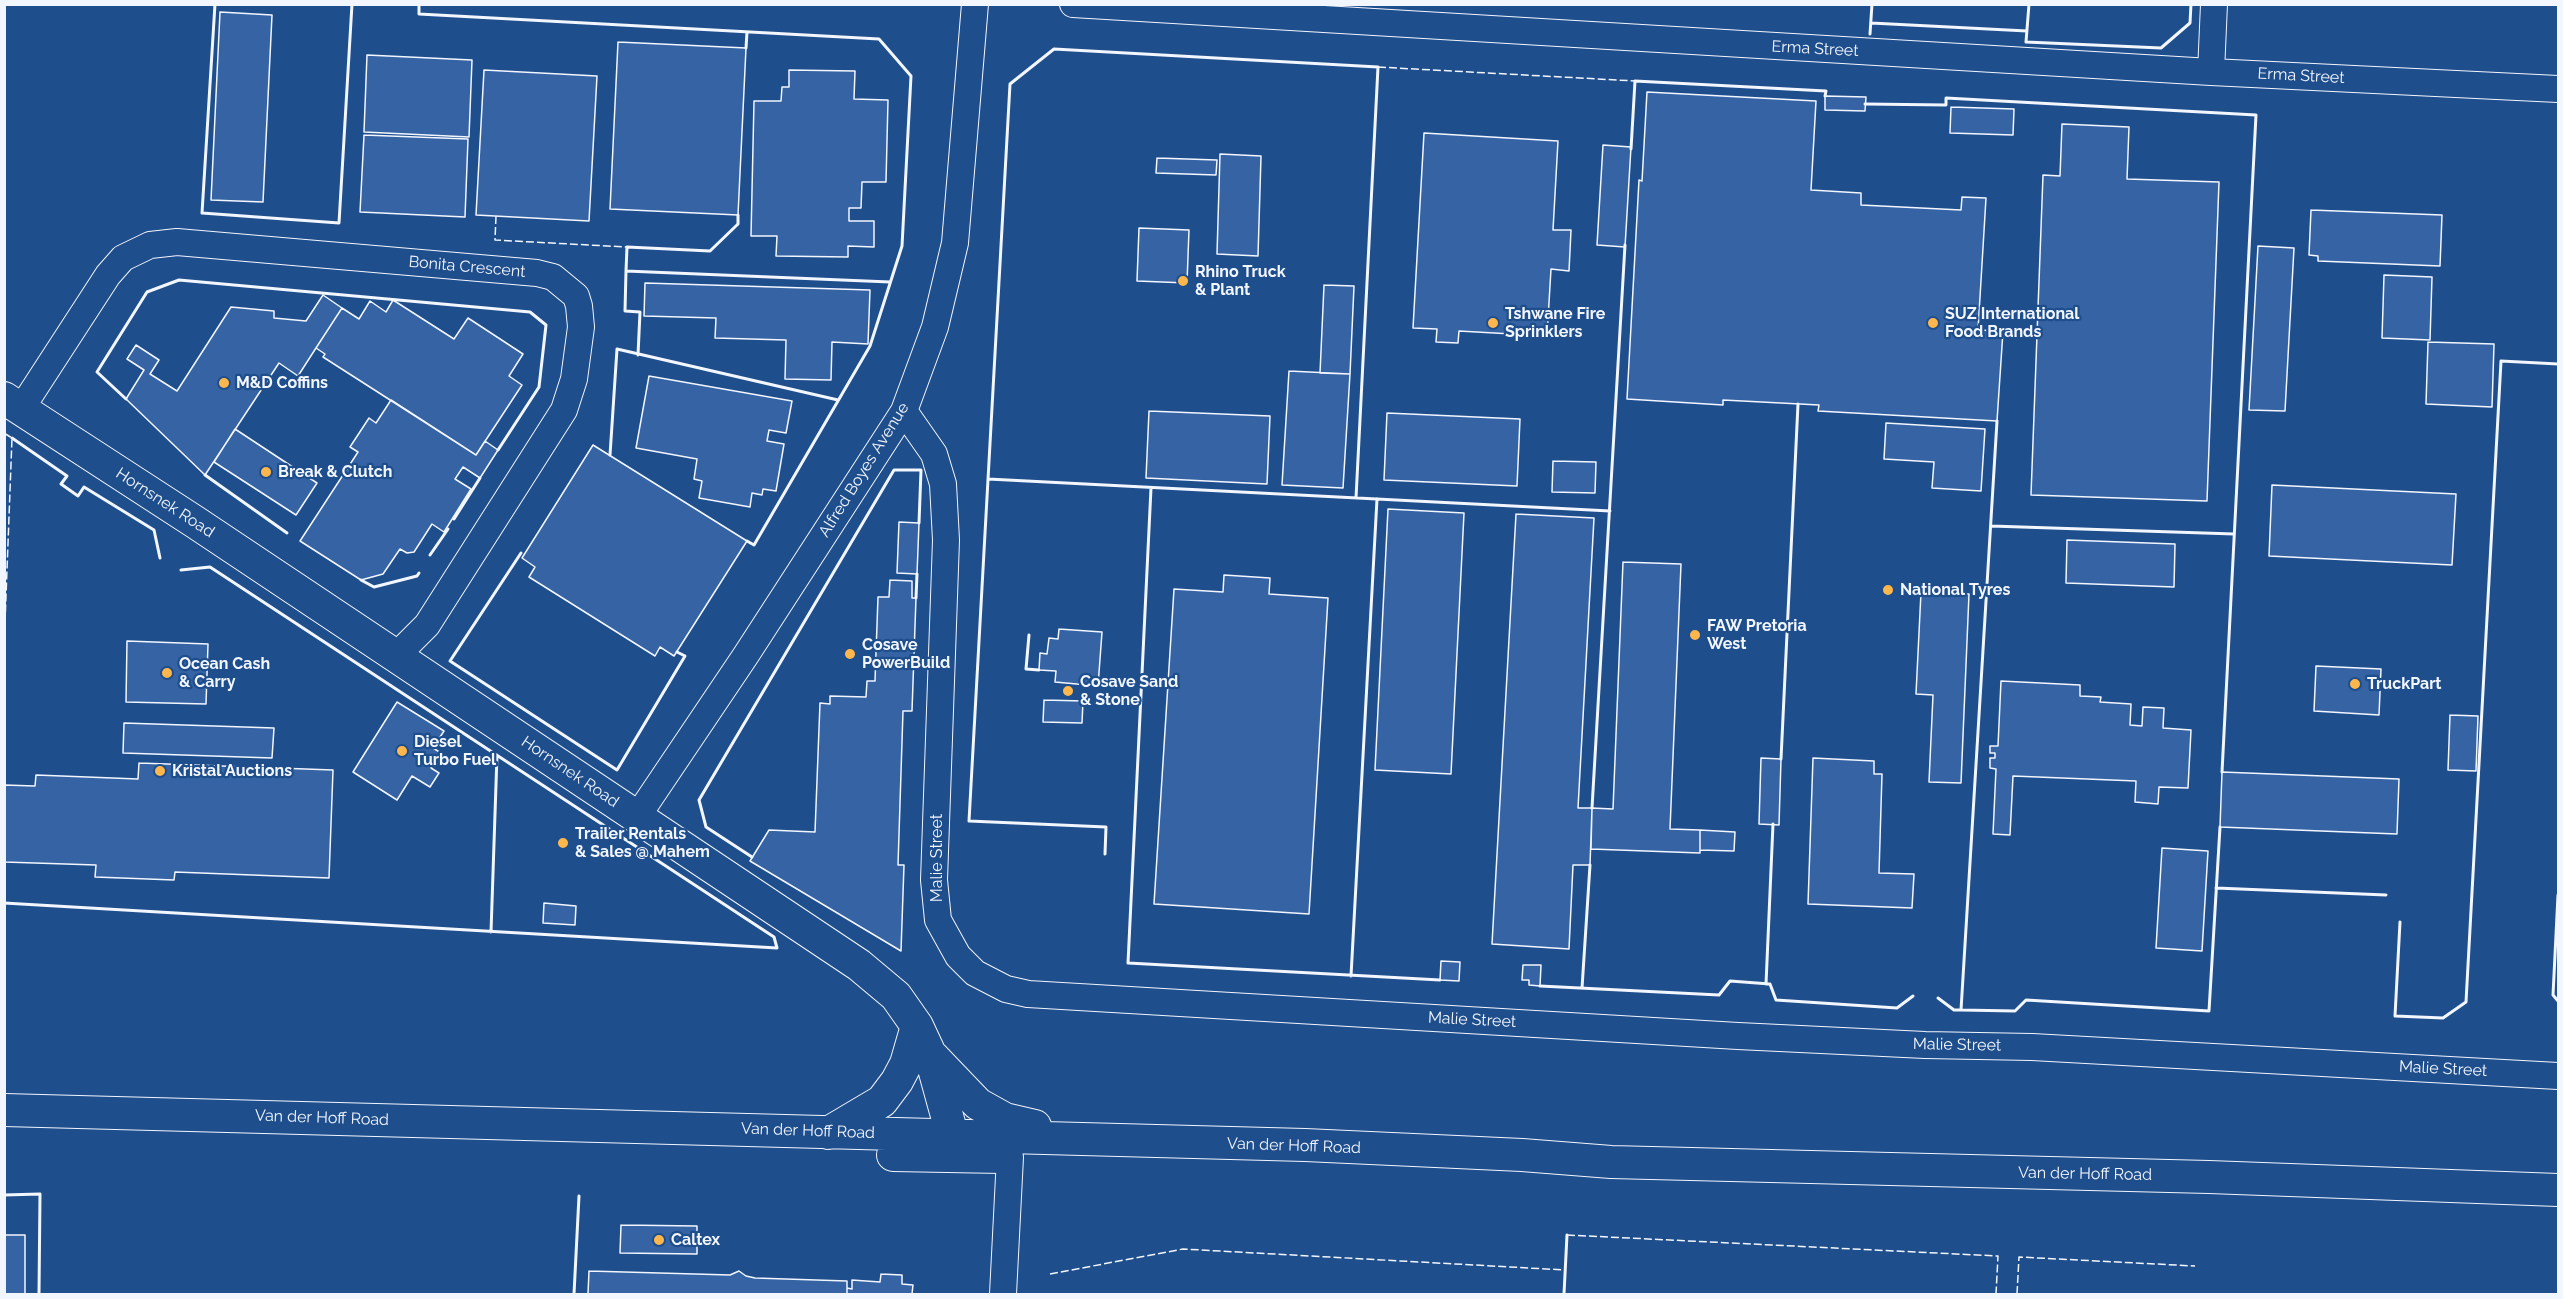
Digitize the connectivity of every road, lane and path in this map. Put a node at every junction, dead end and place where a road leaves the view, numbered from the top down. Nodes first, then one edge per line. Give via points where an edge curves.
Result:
1 (975, 4) edge
2 (1073, 4) edge
3 (2214, 4) edge
4 (2211, 72) junction
5 (2559, 88) edge
6 (13, 404) edge
7 (904, 411) junction
8 (396, 656) junction
9 (637, 817) junction
10 (916, 1026) junction
11 (930, 1054) junction
12 (2559, 1076) edge
13 (4, 1110) edge
14 (4, 1122) edge
15 (827, 1133) junction
16 (1124, 1141) junction
17 (953, 1146) junction
18 (1010, 1157) junction
19 (1611, 1162) junction
20 (2559, 1190) edge
21 (1003, 1294) edge

1 - 7 street, Alfred Boyes Avenue via 955,243 935,327
2 - 4 street, Erma Street
3 - 4 street
4 - 5 street, Erma Street
6 - 8 main road, Hornsnek Road
6 - 8 street, Bonita Crescent via 108,274 123,258 150,244 187,242 537,273 560,282 576,296 581,327 574,379 564,410 427,625
7 - 9 street, Alfred Boyes Avenue
7 - 12 street, Malie Street via 934,454 943,484 946,540 934,880 938,920 963,962 1006,990 1738,1036 1925,1046 2032,1047
8 - 9 main road, Hornsnek Road
9 - 10 main road, Hornsnek Road via 859,965 896,996
10 - 11 main road, Hornsnek Road
10 - 15 main road via 911,1053 882,1101
11 - 16 main road via 978,1104 1005,1119
11 - 17 main road, Hornsnek Road
13 - 15 main road, Van der Hoff Road
14 - 17 main road, Van der Hoff Road via 481,1137 821,1154
15 - 17 main road, Van der Hoff Road
16 - 17 main road, Van der Hoff Road
16 - 19 main road, Van der Hoff Road via 1316,1146
17 - 18 main road, Van der Hoff Road
18 - 19 main road, Van der Hoff Road via 1452,1168
18 - 21 street
19 - 20 main road, Van der Hoff Road

